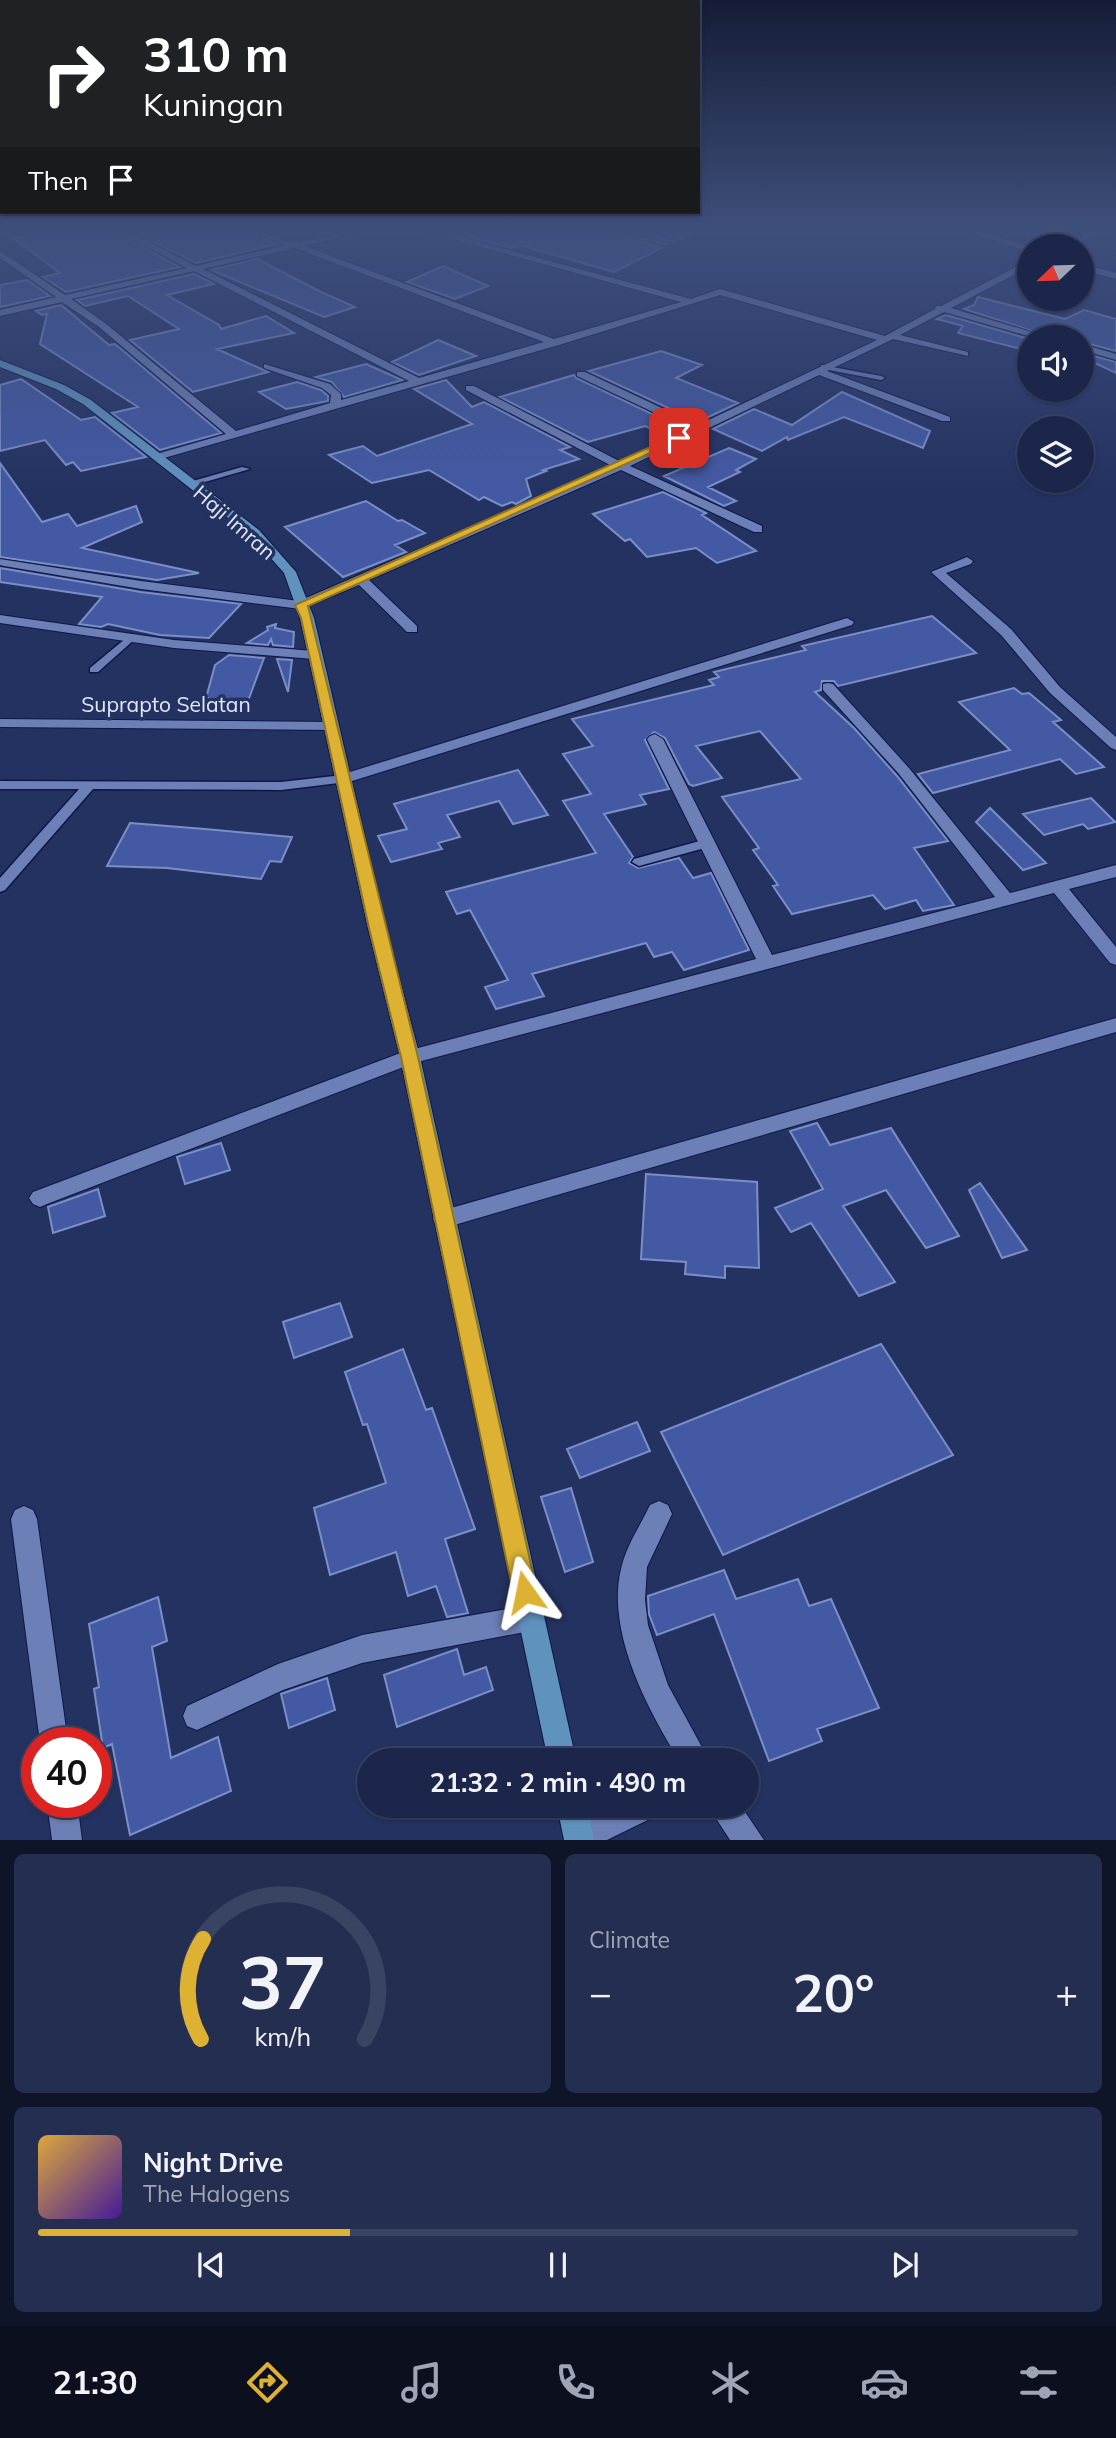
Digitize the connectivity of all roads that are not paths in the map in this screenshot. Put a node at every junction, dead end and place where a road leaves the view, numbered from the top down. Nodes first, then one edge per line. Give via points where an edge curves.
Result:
1 (92, 318) edge
2 (296, 318) edge
3 (488, 318) edge
4 (639, 318) edge
5 (817, 318) edge
6 (923, 318) edge
7 (972, 318) edge
8 (1017, 330) edge
9 (889, 337) junction
10 (556, 343) junction
11 (1094, 351) edge
12 (964, 354) dead end
13 (1116, 357) edge
14 (0, 363) edge
15 (268, 366) dead end
16 (820, 369) junction
17 (581, 374) dead end
18 (881, 378) dead end
19 (419, 382) junction
20 (470, 388) dead end
21 (335, 406) junction
22 (946, 419) dead end
23 (698, 429) junction
24 (234, 435) junction
25 (158, 457) junction
26 (621, 466) junction
27 (245, 469) dead end
28 (191, 483) junction
29 (758, 529) dead end
30 (967, 561) dead end
31 (4, 562) dead end
32 (360, 579) junction
33 (301, 605) junction
34 (0, 619) edge
35 (847, 622) dead end
36 (412, 629) dead end
37 (131, 637) junction
38 (314, 655) junction
39 (94, 670) dead end
40 (828, 687) dead end
41 (0, 723) edge
42 (332, 726) junction
43 (656, 739) dead end
44 (1116, 745) edge
45 (343, 779) junction
46 (0, 785) edge
47 (90, 785) junction
48 (708, 843) junction
49 (639, 862) dead end
50 (1116, 871) edge
51 (0, 887) edge
52 (1058, 887) junction
53 (1007, 901) junction
54 (1116, 960) edge
55 (767, 963) junction
56 (1116, 1025) edge
57 (410, 1057) junction
58 (40, 1198) dead end
59 (444, 1219) junction
60 (659, 1514) dead end
61 (24, 1519) dead end
62 (530, 1618) junction
63 (197, 1716) dead end
64 (52, 1727) edge
65 (559, 1748) edge
66 (687, 1748) edge
67 (64, 1818) edge
68 (575, 1818) edge
69 (621, 1818) edge
70 (732, 1818) edge
71 (579, 1838) edge
72 (67, 1839) edge
73 (749, 1839) edge

1 - 24 street
2 - 19 street
3 - 10 street
4 - 10 street
5 - 9 street
6 - 9 street
7 - 8 street
9 - 12 street
9 - 16 street
10 - 19 street
11 - 13 street
14 - 25 street, Haji Imran via 73,394
15 - 21 street via 326,386 336,394
16 - 18 lane
16 - 22 street
16 - 23 street
17 - 23 street
19 - 21 street
20 - 26 street
21 - 24 street
23 - 26 street
24 - 25 street
25 - 28 street, Haji Imran
26 - 29 street
26 - 32 street
27 - 28 lane
28 - 33 street, Haji Imran via 277,556 290,572
30 - 44 street via 937,572 1006,632 1055,690
31 - 33 street
32 - 33 street
32 - 36 street
33 - 38 street, Haji Imran
34 - 37 street
35 - 45 street
37 - 38 street
37 - 39 lane
38 - 42 street, Haji Imran
40 - 53 street via 904,771
41 - 42 street, Suprapto Selatan
42 - 45 street, Haji Imran
43 - 48 street
45 - 47 lane via 290,786
45 - 57 street, Haji Imran
46 - 47 lane
47 - 51 lane
48 - 49 lane
48 - 55 street
50 - 52 street
52 - 53 street
52 - 54 street
53 - 55 street
55 - 57 street
56 - 59 street
57 - 58 street
57 - 59 street, Haji Imran
59 - 62 street, Haji Imran
60 - 66 street via 633,1572 637,1647 667,1716
61 - 64 street
62 - 63 street via 362,1649 278,1678
62 - 65 street, Haji Imran
67 - 72 street
68 - 71 street
69 - 71 street
70 - 73 street

